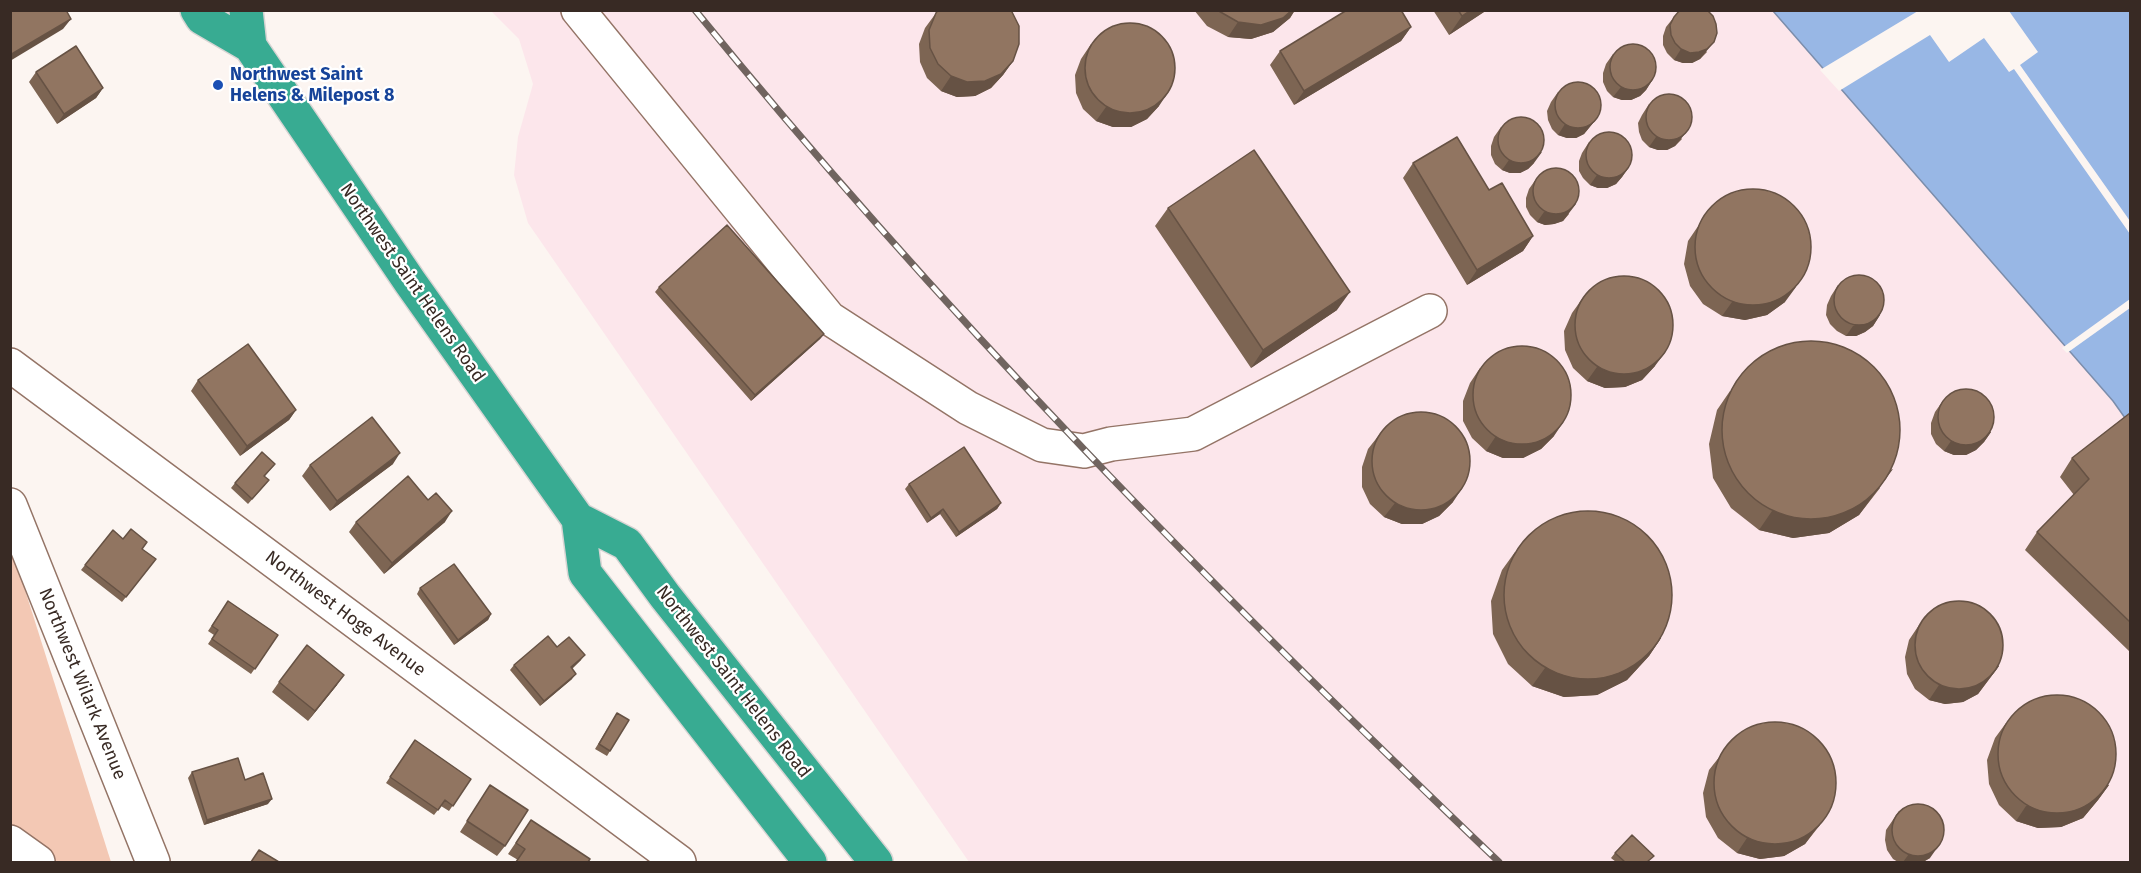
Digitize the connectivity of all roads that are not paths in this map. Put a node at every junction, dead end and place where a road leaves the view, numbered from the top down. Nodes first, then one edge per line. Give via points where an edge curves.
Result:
1 (197, 10) edge
2 (246, 10) edge
3 (578, 10) edge
4 (250, 46) junction
5 (1430, 310) dead end
6 (10, 365) edge
7 (10, 505) edge
8 (578, 519) junction
9 (10, 842) edge
10 (38, 862) edge
11 (153, 862) edge
12 (679, 862) edge
13 (810, 862) edge
14 (876, 862) edge

1 - 4 highway, Northwest Saint Helens Road via 202,18
2 - 4 highway, Northwest Saint Helens Road
3 - 5 street via 829,318 968,408 1042,445 1084,451 1193,434
4 - 8 highway, Northwest Saint Helens Road via 410,282
6 - 12 street, Northwest Hoge Avenue
7 - 11 street, Northwest Wilark Avenue
8 - 13 highway, Northwest Saint Helens Road via 585,573
8 - 14 highway, Northwest Saint Helens Road via 627,544
9 - 10 street

